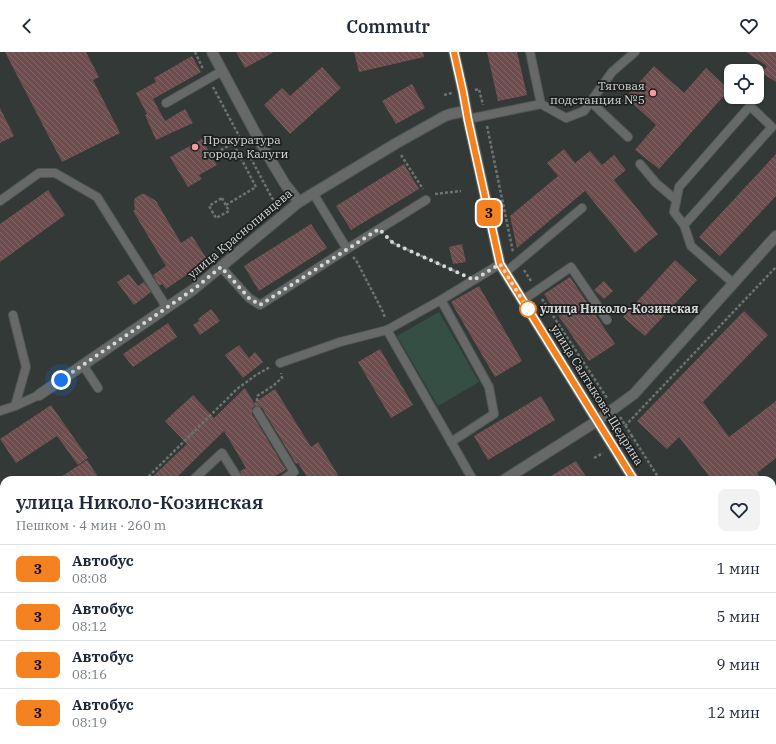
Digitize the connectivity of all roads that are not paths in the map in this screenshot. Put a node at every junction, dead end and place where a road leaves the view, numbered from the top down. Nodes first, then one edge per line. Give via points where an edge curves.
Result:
1 (212, 52) edge
2 (454, 52) edge
3 (530, 52) edge
4 (635, 52) edge
5 (222, 71) junction
6 (591, 102) junction
7 (166, 103) dead end
8 (541, 104) junction
9 (467, 115) junction
10 (628, 137) dead end
11 (640, 164) dead end
12 (313, 193) junction
13 (426, 197) road end
14 (676, 200) junction
15 (0, 201) edge
16 (299, 202) junction
17 (582, 208) dead end
18 (684, 225) junction
19 (776, 236) edge
20 (346, 249) junction
21 (221, 267) junction
22 (503, 268) junction
23 (733, 283) junction
24 (441, 300) junction
25 (523, 300) junction
26 (167, 308) junction
27 (13, 315) dead end
28 (607, 320) dead end
29 (387, 330) junction
30 (280, 363) road end
31 (83, 365) junction
32 (98, 388) dead end
33 (39, 395) joint
34 (15, 406) junction
35 (0, 411) edge
36 (257, 411) road end
37 (597, 421) junction
38 (451, 442) junction
39 (198, 476) edge
40 (236, 476) edge
41 (288, 476) edge
42 (471, 476) edge
43 (510, 476) edge
44 (631, 476) edge

1 - 5 street
2 - 9 main road, улица Салтыкова-Щедрина
3 - 8 lane
4 - 6 lane via 612,72
5 - 7 lane
5 - 16 street via 264,149
6 - 8 lane via 584,111 566,118
6 - 10 lane
8 - 9 lane
9 - 12 street, улица Краснопивцева via 446,116
9 - 22 main road, улица Салтыкова-Щедрина
11 - 14 lane via 656,183
12 - 16 street, улица Краснопивцева
12 - 20 lane
13 - 20 lane
14 - 18 lane via 674,212
14 - 18 lane via 679,186 750,106 772,127
15 - 26 lane via 39,173 55,172 97,196
16 - 21 street, улица Краснопивцева
17 - 22 lane
18 - 23 lane via 691,246
19 - 23 street
20 - 21 lane via 260,305 249,298
21 - 26 street, улица Краснопивцева
22 - 24 lane via 474,280
22 - 25 main road, улица Салтыкова-Щедрина
23 - 37 street via 634,394
24 - 29 lane
24 - 38 lane via 489,387 494,414
25 - 28 lane via 571,267
25 - 37 main road, улица Салтыкова-Щедрина
26 - 31 street, улица Краснопивцева
27 - 34 lane via 26,367
29 - 30 lane via 340,342
29 - 38 lane
31 - 32 lane
31 - 33 street, улица Краснопивцева
33 - 34 lane
34 - 35 lane
36 - 41 lane via 294,472
37 - 43 street
37 - 44 main road, улица Салтыкова-Щедрина
38 - 42 lane
39 - 40 lane via 222,453

